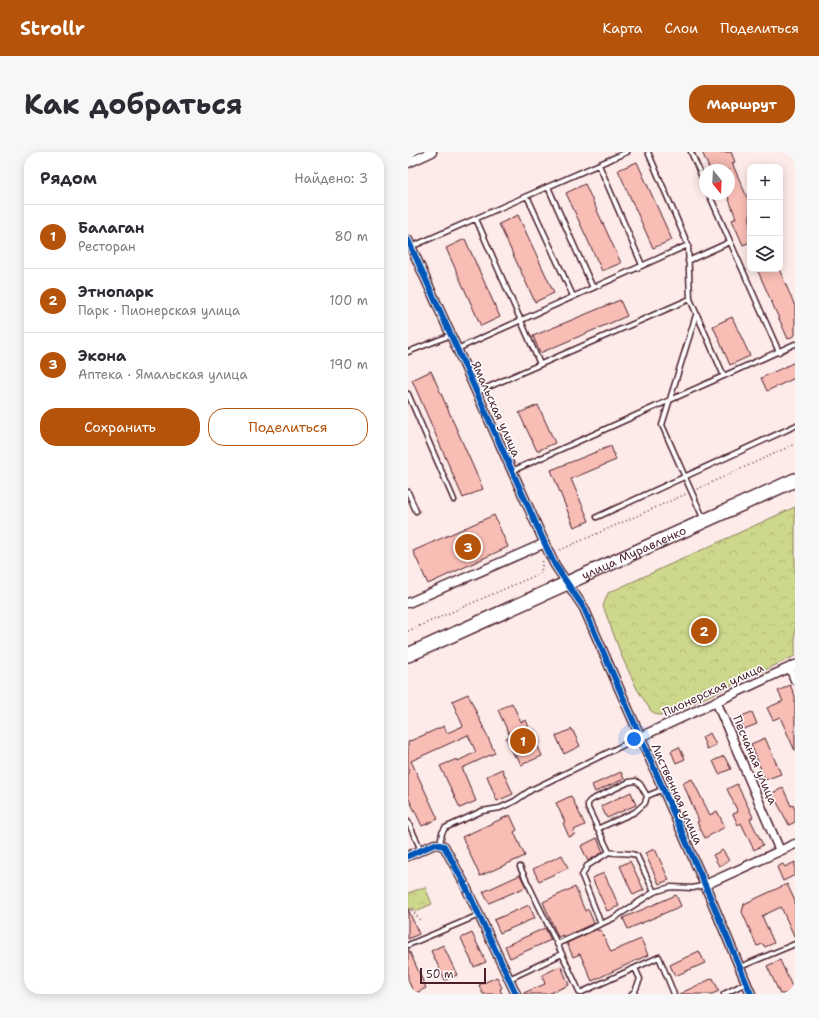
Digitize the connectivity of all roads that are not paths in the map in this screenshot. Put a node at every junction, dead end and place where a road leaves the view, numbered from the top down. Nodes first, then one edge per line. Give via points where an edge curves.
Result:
1 (627, 152) edge
2 (648, 152) edge
3 (691, 152) edge
4 (430, 153) edge
5 (408, 163) edge
6 (599, 165) junction
7 (699, 170) edge
8 (548, 187) junction
9 (527, 196) junction
10 (712, 200) edge
11 (476, 219) junction
12 (730, 242) junction
13 (410, 244) edge
14 (688, 244) junction
15 (688, 261) junction
16 (642, 265) junction
17 (593, 288) junction
18 (573, 296) junction
19 (690, 299) junction
20 (696, 314) junction
21 (521, 320) junction
22 (451, 335) junction
23 (795, 344) edge
24 (457, 349) junction
25 (408, 352) edge
26 (779, 352) junction
27 (540, 364) junction
28 (724, 376) junction
29 (476, 392) junction
30 (408, 394) edge
31 (669, 401) junction
32 (795, 426) edge
33 (512, 471) junction
34 (685, 476) junction
35 (795, 480) edge
36 (408, 492) edge
37 (454, 500) dead end
38 (416, 511) dead end
39 (598, 517) dead end
40 (705, 522) junction
41 (545, 543) junction
42 (568, 584) junction
43 (408, 603) edge
44 (408, 655) edge
45 (792, 666) edge
46 (795, 680) edge
47 (716, 701) junction
48 (640, 737) junction
49 (664, 789) junction
50 (647, 796) junction
51 (408, 822) edge
52 (597, 829) junction
53 (440, 844) junction
54 (795, 844) edge
55 (421, 850) junction
56 (780, 851) junction
57 (609, 852) junction
58 (408, 856) edge
59 (520, 867) dead end
60 (705, 885) junction
61 (654, 892) junction
62 (479, 915) junction
63 (601, 924) junction
64 (557, 944) junction
65 (795, 944) edge
66 (408, 945) edge
67 (562, 954) junction
68 (740, 967) junction
69 (635, 968) junction
70 (509, 979) junction
71 (746, 983) junction
72 (516, 994) edge
73 (580, 994) edge
74 (632, 994) edge
75 (674, 994) edge
76 (724, 994) edge
77 (751, 994) edge

1 - 6 lane
2 - 14 lane
3 - 7 lane
4 - 5 street
6 - 8 lane
6 - 16 lane
8 - 9 lane
8 - 17 lane
9 - 11 lane
9 - 18 lane
10 - 12 lane
11 - 13 lane
11 - 21 lane
12 - 15 lane
12 - 26 lane
13 - 22 street, Ямальская улица
14 - 15 lane
14 - 16 lane
15 - 19 lane
16 - 17 lane
17 - 18 lane
18 - 21 lane
19 - 20 lane
19 - 27 lane
20 - 28 lane
20 - 31 lane
21 - 24 lane
21 - 27 lane
22 - 24 street, Ямальская улица
22 - 25 lane
23 - 26 lane
24 - 29 street, Ямальская улица
26 - 28 lane
27 - 29 lane
28 - 31 lane
29 - 33 street, Ямальская улица
30 - 37 lane
31 - 33 lane
31 - 34 lane via 662,425
32 - 34 lane
33 - 41 street, Ямальская улица
34 - 39 lane
34 - 40 lane
35 - 40 main road, улица Муравленко
36 - 38 lane
40 - 42 main road, улица Муравленко
41 - 42 street, Ямальская улица via 555,566
41 - 43 street
42 - 44 main road, улица Муравленко
42 - 48 street, Лиственная улица via 584,608
45 - 46 street
45 - 47 street, Пионерская улица
47 - 48 street, Пионерская улица
47 - 56 street, Песчаная улица
48 - 49 street, Лиственная улица
48 - 53 lane via 531,790 500,808 482,811 445,828
49 - 50 lane
49 - 60 street, Лиственная улица
50 - 52 lane via 645,803 635,812
50 - 52 lane via 636,781 591,800 588,808
51 - 55 lane
52 - 57 lane
53 - 55 street
53 - 62 street via 447,850
54 - 56 street
55 - 58 street
56 - 60 street
57 - 61 lane via 637,856
57 - 63 lane via 587,866 582,876
59 - 64 lane
60 - 61 lane via 693,888 671,887
60 - 68 street, Лиственная улица
61 - 63 lane
62 - 66 lane
62 - 70 street
63 - 64 lane
64 - 67 lane
65 - 68 lane
67 - 70 lane
67 - 73 lane
68 - 71 street, Лиственная улица
69 - 73 lane
69 - 74 lane via 640,979
69 - 75 lane via 659,957
70 - 72 street
71 - 76 lane
71 - 77 street, Лиственная улица

